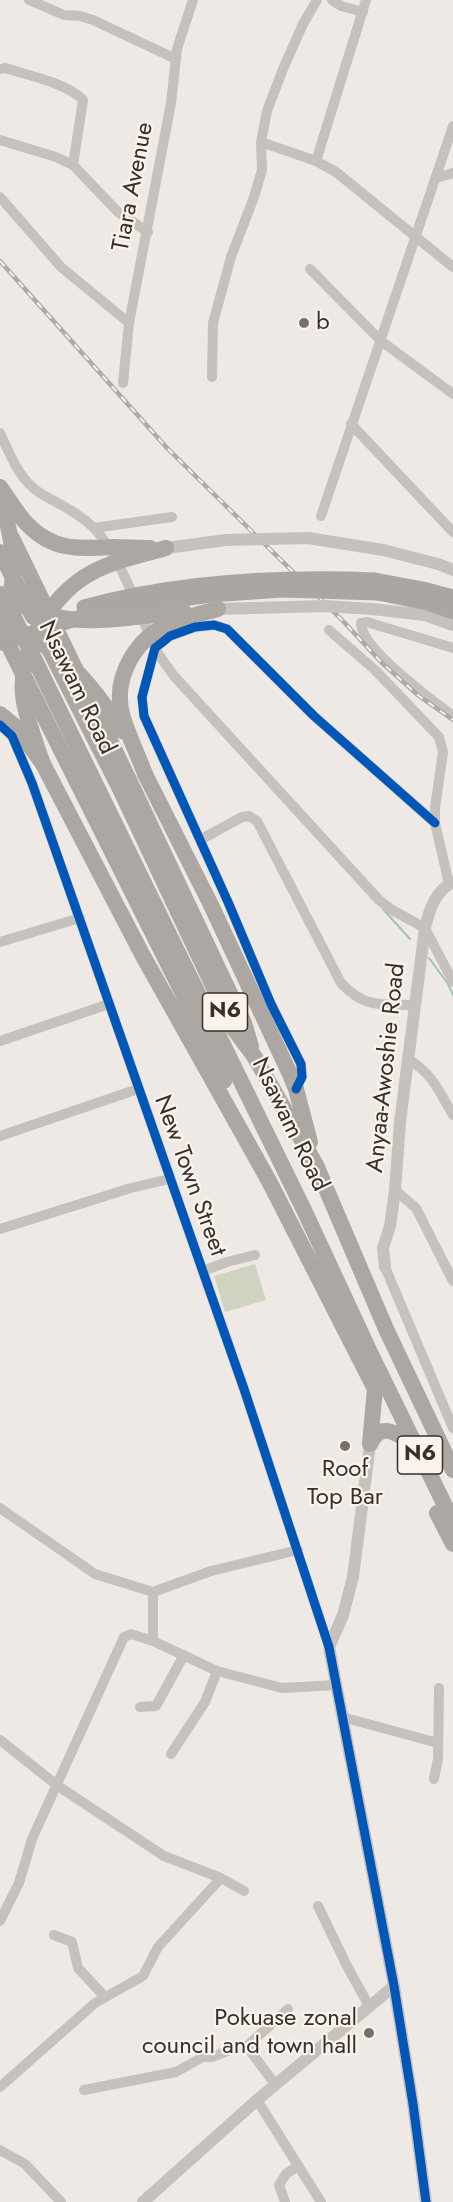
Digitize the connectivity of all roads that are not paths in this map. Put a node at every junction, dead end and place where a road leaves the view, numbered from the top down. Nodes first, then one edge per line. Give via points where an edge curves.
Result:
1 (29, 0) edge
2 (193, 0) edge
3 (317, 0) edge
4 (332, 0) edge
5 (366, 0) edge
6 (363, 12) junction
7 (176, 58) junction
8 (0, 69) edge
9 (453, 126) edge
10 (0, 140) edge
11 (261, 142) junction
12 (450, 151) edge
13 (316, 161) junction
14 (73, 165) junction
15 (453, 173) edge
16 (436, 178) junction
17 (0, 197) edge
18 (148, 232) junction
19 (416, 235) junction
20 (453, 267) edge
21 (310, 269) dead end
22 (129, 323) junction
23 (381, 341) junction
24 (212, 377) dead end
25 (123, 383) dead end
26 (453, 394) edge
27 (351, 424) junction
28 (0, 433) edge
29 (0, 487) edge
30 (0, 498) edge
31 (0, 514) edge
32 (321, 516) dead end
33 (172, 517) dead end
34 (94, 528) junction
35 (453, 532) edge
36 (166, 548) junction
37 (0, 552) edge
38 (453, 570) edge
39 (376, 587) junction
40 (0, 588) edge
41 (0, 594) edge
42 (453, 597) edge
43 (218, 609) junction
44 (453, 612) edge
45 (0, 622) edge
46 (453, 625) edge
47 (0, 627) edge
48 (329, 630) dead end
49 (0, 633) edge
50 (0, 643) edge
51 (155, 648) junction
52 (453, 648) edge
53 (385, 659) junction
54 (375, 670) junction
55 (0, 714) edge
56 (453, 716) edge
57 (0, 726) edge
58 (448, 751) edge
59 (43, 764) junction
60 (146, 774) junction
61 (435, 823) junction
62 (200, 840) junction
63 (451, 883) edge
64 (80, 918) junction
65 (425, 928) junction
66 (0, 942) edge
67 (453, 982) edge
68 (109, 1004) junction
69 (415, 1005) junction
70 (0, 1041) edge
71 (254, 1056) junction
72 (408, 1059) junction
73 (138, 1089) junction
74 (296, 1089) junction
75 (453, 1114) edge
76 (0, 1136) edge
77 (316, 1165) junction
78 (169, 1179) junction
79 (269, 1181) junction
80 (395, 1190) junction
81 (0, 1229) edge
82 (255, 1255) dead end
83 (385, 1267) joint
84 (202, 1271) junction
85 (453, 1281) edge
86 (375, 1388) junction
87 (453, 1428) edge
88 (399, 1435) junction
89 (370, 1444) junction
90 (452, 1467) edge
91 (0, 1508) edge
92 (453, 1522) edge
93 (453, 1544) edge
94 (298, 1550) junction
95 (153, 1592) junction
96 (153, 1641) junction
97 (329, 1647) junction
98 (184, 1655) junction
99 (217, 1671) junction
100 (337, 1685) junction
101 (438, 1688) dead end
102 (140, 1707) dead end
103 (342, 1717) junction
104 (0, 1740) edge
105 (438, 1743) junction
106 (171, 1754) dead end
107 (434, 1779) dead end
108 (58, 1786) junction
109 (221, 1878) junction
110 (244, 1891) dead end
111 (318, 1906) dead end
112 (0, 1921) edge
113 (54, 1935) dead end
114 (394, 1986) junction
115 (105, 1997) junction
116 (369, 2006) junction
117 (288, 2009) dead end
118 (246, 2047) junction
119 (275, 2084) junction
120 (0, 2087) edge
121 (84, 2090) dead end
122 (257, 2100) junction
123 (0, 2150) edge
124 (298, 2166) junction
125 (61, 2202) edge
126 (143, 2202) edge
127 (285, 2202) edge
128 (321, 2202) edge
129 (426, 2202) edge

1 - 7 street via 64,15 93,20
2 - 7 street, Tiara Avenue
3 - 11 street via 283,69 267,111
4 - 6 street
5 - 6 street
6 - 13 street
7 - 18 street, Tiara Avenue
8 - 14 street via 58,85 83,100
9 - 12 street
10 - 14 street
11 - 13 street
11 - 24 street via 261,170 254,197 231,257 213,322
12 - 16 street
13 - 19 street
14 - 18 street via 118,212
15 - 16 street
16 - 19 street
17 - 22 street via 61,267
18 - 22 street, Tiara Avenue
19 - 20 street
19 - 23 street
21 - 23 street
22 - 25 street, Tiara Avenue
23 - 26 street
23 - 27 street
27 - 32 street
27 - 35 street
28 - 34 street via 25,479 38,492 65,505
29 - 36 highway, bridge via 25,523 58,545 82,550
30 - 45 highway, bridge via 14,557 10,602
31 - 71 highway via 244,1023
33 - 34 street
34 - 51 street via 113,555
36 - 38 street, bridge via 226,540 308,538 383,550
36 - 59 highway, bridge via 91,573 54,604 40,626 23,681 24,701
37 - 71 highway, Nsawam Road / N6 via 120,789 233,1028
39 - 42 main road via 423,589
39 - 44 main road
39 - 49 main road, bridge via 286,579 190,585 107,600
39 - 50 main road, bridge via 211,595 147,604 88,615
40 - 92 highway, Nsawam Road / N6
41 - 43 highway, bridge via 44,615 83,621
43 - 46 street, bridge via 372,609 425,615
43 - 60 highway, bridge via 156,631 138,647 126,668 121,694 123,716
47 - 60 highway, bridge via 35,640 76,668 107,707
47 - 79 highway via 205,1038
48 - 54 street
51 - 61 street via 170,636 195,627 227,629 314,716
51 - 62 street via 142,698 144,716
51 - 65 street via 174,676 380,900
52 - 53 street via 367,621 361,623 369,644
53 - 54 street
53 - 56 street
54 - 58 street via 435,730
55 - 59 highway, bridge via 18,729
57 - 64 street, New Town Street via 12,736 20,754
58 - 61 street
59 - 79 highway via 143,956
60 - 74 highway
61 - 63 street
62 - 69 street via 242,817 256,821 341,983 368,1003
62 - 74 street via 301,1064 302,1077
63 - 65 street, Anyaa-Awoshie Road via 430,909
64 - 66 street
64 - 68 street, New Town Street
65 - 67 street
65 - 69 street, Anyaa-Awoshie Road
68 - 70 street
68 - 73 street, New Town Street
69 - 72 street, Anyaa-Awoshie Road
71 - 77 highway, Nsawam Road / N6
72 - 75 street via 429,1074
72 - 80 street, Anyaa-Awoshie Road
73 - 76 street
73 - 78 street, New Town Street
74 - 77 highway
77 - 90 highway, Nsawam Road / N6 via 386,1329
78 - 81 street
78 - 84 street, New Town Street
79 - 86 highway
80 - 83 street, Anyaa-Awoshie Road via 383,1248
80 - 85 street via 416,1208
82 - 84 street
83 - 87 street
84 - 94 street, New Town Street
86 - 88 highway
86 - 89 highway
88 - 89 highway via 383,1430
88 - 93 highway
89 - 97 street via 353,1577
91 - 95 street via 95,1574
94 - 95 street via 211,1571
94 - 97 street, New Town Street
95 - 96 street
96 - 98 street
96 - 108 street via 131,1634 124,1637
97 - 100 street
98 - 99 street
98 - 102 street via 156,1706
99 - 100 street via 282,1688
99 - 106 street via 205,1702
100 - 103 street
101 - 105 street
103 - 105 street
103 - 114 street
104 - 108 street
105 - 107 street
108 - 109 street via 165,1856
108 - 112 street
109 - 110 street
109 - 115 street via 158,1947 143,1976
111 - 116 street
113 - 115 street via 72,1942 78,1968
114 - 116 street
114 - 129 street
115 - 120 street
116 - 119 street
117 - 118 street
118 - 119 street
118 - 121 street via 203,2057 176,2072
119 - 122 street
122 - 124 street
122 - 126 street
123 - 125 street via 25,2164
124 - 127 street via 279,2185
124 - 128 street

